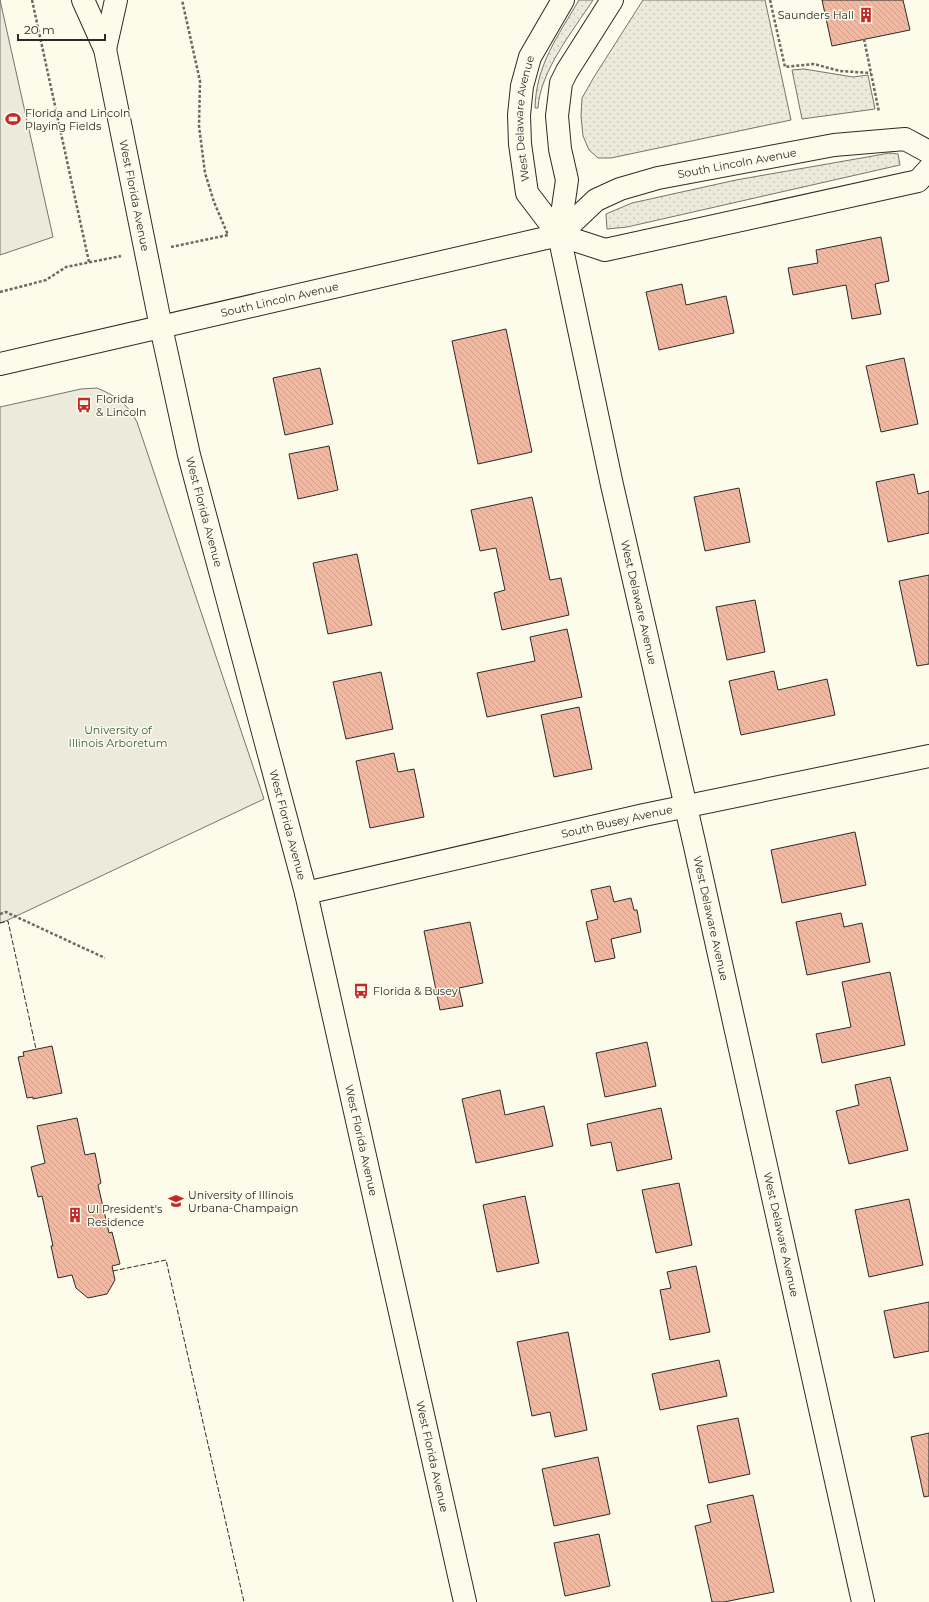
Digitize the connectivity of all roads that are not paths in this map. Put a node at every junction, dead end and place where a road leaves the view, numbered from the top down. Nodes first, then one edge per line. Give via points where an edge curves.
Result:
1 (83, 0) edge
2 (116, 0) edge
3 (563, 0) edge
4 (612, 0) edge
5 (105, 49) junction
6 (929, 152) edge
7 (929, 169) edge
8 (558, 235) junction
9 (161, 327) junction
10 (0, 364) edge
11 (929, 756) edge
12 (686, 807) junction
13 (306, 893) junction
14 (466, 1602) edge
15 (863, 1602) edge

1 - 5 main road, West Florida Avenue
2 - 5 main road, West Florida Avenue
3 - 8 main road, West Delaware Avenue via 530,57 522,86 519,115 527,193
4 - 8 main road, West Delaware Avenue via 561,83 557,116 560,149 567,180
5 - 9 main road, West Florida Avenue
6 - 8 main road, South Lincoln Avenue via 905,139 834,145 658,178 620,189 596,200
7 - 8 main road via 918,181 605,250
8 - 9 main road, South Lincoln Avenue
8 - 12 main road, West Delaware Avenue via 610,478
9 - 10 main road, South Lincoln Avenue
9 - 13 main road, West Florida Avenue via 189,455
11 - 12 main road, South Busey Avenue
12 - 13 main road, South Busey Avenue
12 - 15 main road, West Delaware Avenue
13 - 14 main road, West Florida Avenue

